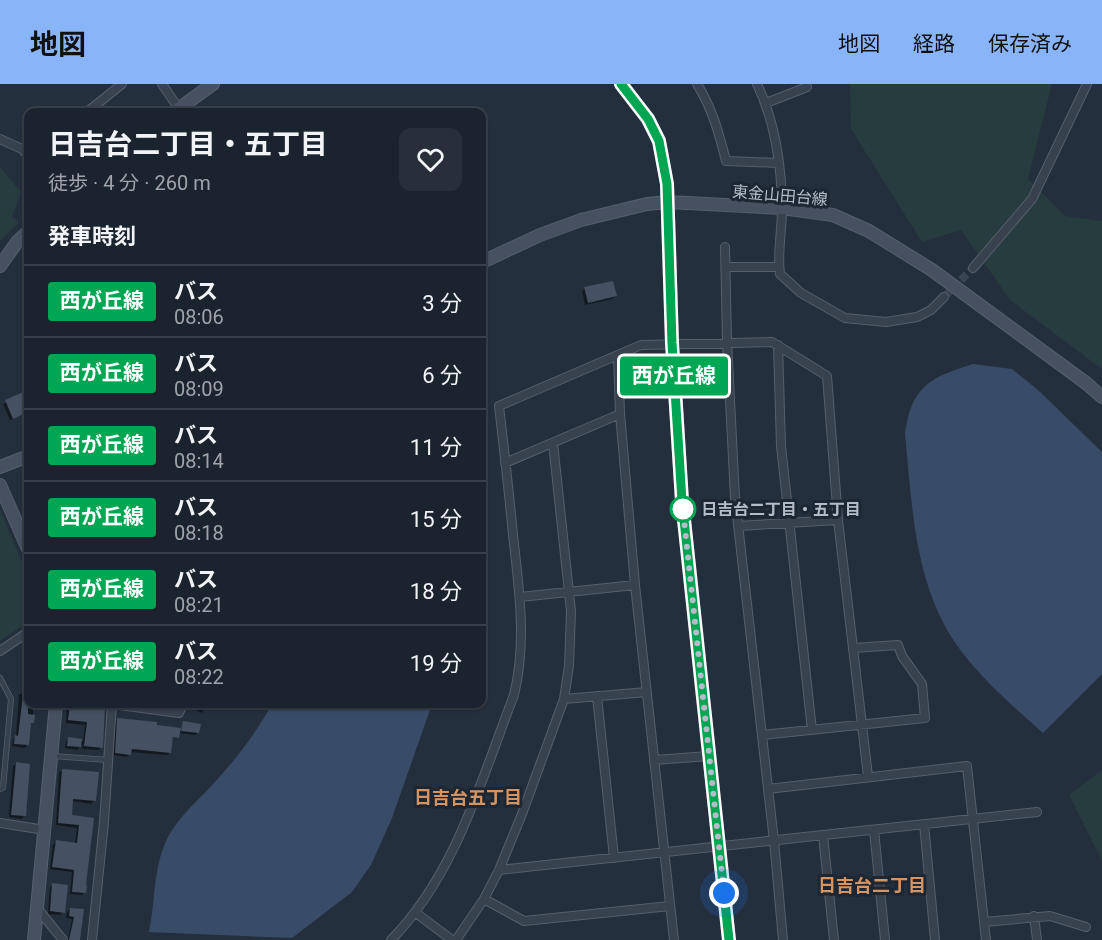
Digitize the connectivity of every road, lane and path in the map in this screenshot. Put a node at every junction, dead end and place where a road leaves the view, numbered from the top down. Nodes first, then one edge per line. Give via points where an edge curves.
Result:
1 (122, 84) edge
2 (162, 84) edge
3 (213, 84) edge
4 (621, 84) edge
5 (697, 84) edge
6 (757, 84) edge
7 (806, 84) edge
8 (1087, 84) edge
9 (766, 103) junction
10 (92, 108) edge
11 (176, 108) edge
12 (180, 108) edge
13 (0, 139) edge
14 (24, 151) edge
15 (779, 163) junction
16 (668, 202) junction
17 (782, 208) junction
18 (24, 236) edge
19 (725, 247) dead end
20 (486, 260) edge
21 (0, 266) edge
22 (726, 267) junction
23 (779, 267) junction
24 (973, 268) tunnel mouth
25 (944, 297) tunnel mouth
26 (727, 341) junction
27 (672, 343) junction
28 (778, 345) junction
29 (618, 355) junction
30 (1102, 397) edge
31 (620, 414) junction
32 (553, 443) junction
33 (24, 458) edge
34 (506, 463) junction
35 (0, 467) edge
36 (0, 484) edge
37 (838, 520) junction
38 (789, 524) junction
39 (738, 526) junction
40 (24, 540) edge
41 (635, 585) junction
42 (570, 591) junction
43 (520, 597) junction
44 (24, 635) edge
45 (854, 648) junction
46 (0, 651) edge
47 (0, 678) edge
48 (646, 692) junction
49 (597, 696) junction
50 (564, 699) junction
51 (56, 708) edge
52 (112, 708) edge
53 (146, 708) edge
54 (181, 708) edge
55 (862, 724) junction
56 (812, 730) junction
57 (762, 735) junction
58 (52, 756) junction
59 (709, 756) junction
60 (108, 760) junction
61 (654, 760) junction
62 (868, 776) junction
63 (0, 789) edge
64 (768, 789) junction
65 (1037, 812) dead end
66 (972, 819) junction
67 (0, 823) edge
68 (924, 824) junction
69 (45, 830) junction
70 (874, 830) junction
71 (823, 835) junction
72 (774, 841) junction
73 (719, 846) junction
74 (665, 852) junction
75 (614, 858) junction
76 (499, 870) junction
77 (484, 899) junction
78 (670, 906) junction
79 (37, 908) junction
80 (416, 913) junction
81 (1034, 916) junction
82 (984, 922) junction
83 (1086, 927) dead end
84 (34, 940) edge
85 (63, 940) edge
86 (92, 940) edge
87 (391, 940) edge
88 (454, 940) edge
89 (674, 940) edge
90 (729, 940) edge
91 (783, 940) edge
92 (834, 940) edge
93 (885, 940) edge
94 (935, 940) edge
95 (986, 940) edge
96 (1037, 940) edge

1 - 10 street
2 - 11 street
3 - 12 street
4 - 16 street via 648,119 659,141
5 - 15 street via 718,127 726,161
6 - 9 street
7 - 9 street via 807,87
8 - 24 street via 1032,199
9 - 15 street
13 - 14 street
15 - 17 street
16 - 17 street, 東金山田台線
16 - 20 street, 東金山田台線 via 581,220
16 - 27 street
17 - 23 street
17 - 30 street, 東金山田台線 via 833,215 869,231 932,270
18 - 21 street
19 - 22 street
22 - 23 street
22 - 26 street
23 - 25 street via 780,274 801,293 845,318 886,322 917,317
26 - 27 street
26 - 28 street
26 - 39 street
27 - 29 street via 641,345
27 - 59 street via 682,501
28 - 37 street via 827,376
28 - 38 street via 781,446
29 - 31 street
29 - 34 street via 499,406
31 - 32 street
31 - 41 street
32 - 34 street
32 - 42 street
33 - 35 street
34 - 43 street
36 - 40 street
37 - 38 street
37 - 45 street
38 - 39 street
38 - 56 street
39 - 57 street
41 - 42 street
41 - 48 street
42 - 43 street
42 - 50 street via 572,638
43 - 80 street via 522,643 514,695 451,856
44 - 46 street
45 - 55 street
45 - 55 street via 898,645 922,684 925,718
47 - 63 lane via 11,699
48 - 49 street
48 - 61 street
49 - 50 street
49 - 75 street
50 - 76 street
51 - 58 street
52 - 60 street
53 - 54 street via 179,712
55 - 56 street
55 - 62 street
56 - 57 street
57 - 64 street
58 - 60 lane
58 - 69 street
59 - 61 street
59 - 73 street
60 - 86 street
61 - 74 street
62 - 64 street
62 - 66 street via 967,766
64 - 72 street
65 - 66 street
66 - 68 street
66 - 82 street
67 - 69 street
68 - 70 street
68 - 94 street
69 - 79 street
70 - 71 street
70 - 93 street
71 - 72 street
71 - 92 street
72 - 73 street
72 - 91 street
73 - 74 street
73 - 90 street
74 - 75 street
74 - 78 street
75 - 76 street
76 - 77 street
77 - 78 street via 524,921
77 - 88 street
78 - 89 street
79 - 84 street
79 - 85 street
80 - 87 street
80 - 88 street
81 - 82 street
81 - 83 street via 1050,916
81 - 96 street
82 - 95 street

